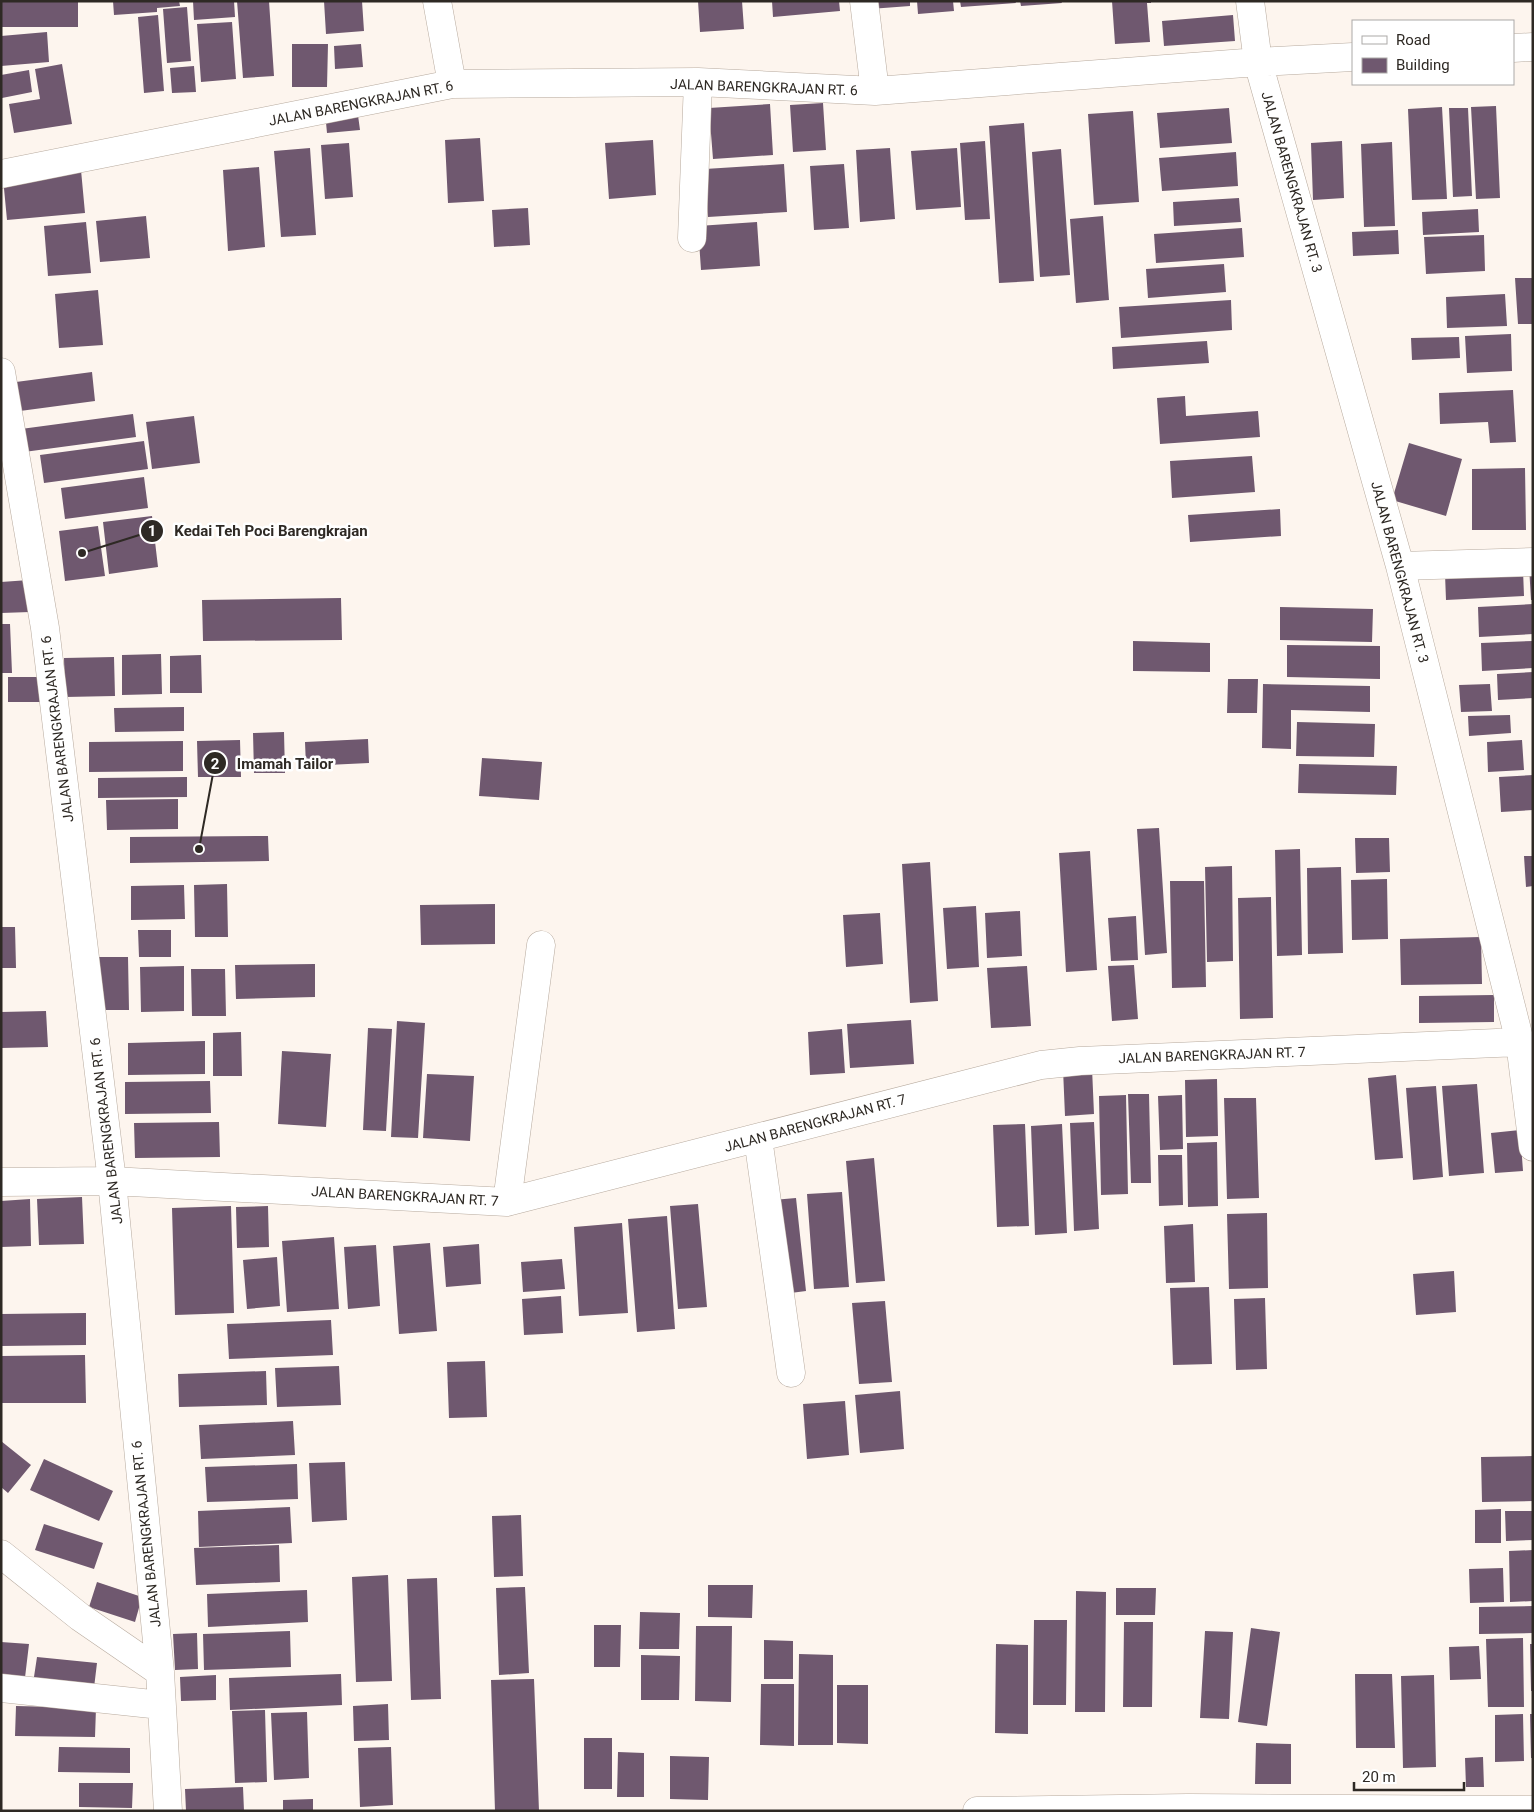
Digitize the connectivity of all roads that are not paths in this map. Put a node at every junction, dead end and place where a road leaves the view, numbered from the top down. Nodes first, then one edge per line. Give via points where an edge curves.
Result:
1 (437, 1) edge
2 (864, 1) edge
3 (1250, 1) edge
4 (1533, 47) edge
5 (1514, 48) edge
6 (1352, 57) edge
7 (1258, 62) junction
8 (698, 82) junction
9 (452, 84) junction
10 (875, 91) junction
11 (1, 174) edge
12 (692, 238) dead end
13 (1, 372) edge
14 (9, 456) edge
15 (1533, 562) edge
16 (1400, 566) junction
17 (541, 945) dead end
18 (1520, 1042) junction
19 (758, 1138) junction
20 (1533, 1147) edge
21 (112, 1181) junction
22 (1, 1182) edge
23 (507, 1202) junction
24 (791, 1373) dead end
25 (1, 1554) edge
26 (160, 1672) junction
27 (1, 1688) edge
28 (162, 1705) junction
29 (1188, 1809) edge
30 (1533, 1810) edge
31 (168, 1811) edge
32 (977, 1811) edge

1 - 9 street
2 - 10 street
3 - 7 street, JALAN BARENGKRAJAN RT. 3
4 - 5 street
6 - 7 street, JALAN BARENGKRAJAN RT. 6
7 - 10 street, JALAN BARENGKRAJAN RT. 6
7 - 16 street, JALAN BARENGKRAJAN RT. 3
8 - 9 street, JALAN BARENGKRAJAN RT. 6
8 - 10 street, JALAN BARENGKRAJAN RT. 6
8 - 12 street
9 - 11 street, JALAN BARENGKRAJAN RT. 6
13 - 14 street, JALAN BARENGKRAJAN RT. 6
14 - 21 street, JALAN BARENGKRAJAN RT. 6 via 45,628
15 - 16 street
16 - 18 street, JALAN BARENGKRAJAN RT. 3
17 - 23 street
18 - 19 street, JALAN BARENGKRAJAN RT. 7 via 1080,1060 1041,1065
18 - 20 street, JALAN BARENGKRAJAN RT. 3
19 - 23 street, JALAN BARENGKRAJAN RT. 7
19 - 24 street
21 - 22 street, JALAN BARENGKRAJAN RT. 7
21 - 23 street, JALAN BARENGKRAJAN RT. 7
21 - 26 street, JALAN BARENGKRAJAN RT. 6
25 - 26 street via 80,1617
26 - 28 street, JALAN BARENGKRAJAN RT. 6
27 - 28 street
28 - 31 street, JALAN BARENGKRAJAN RT. 6
29 - 30 street
29 - 32 street

